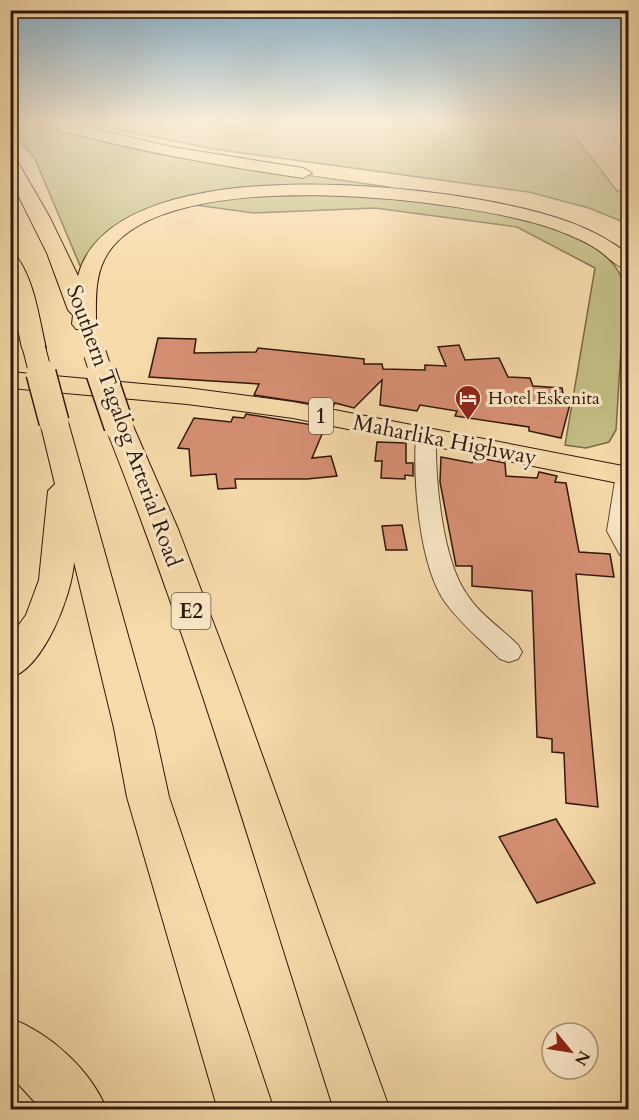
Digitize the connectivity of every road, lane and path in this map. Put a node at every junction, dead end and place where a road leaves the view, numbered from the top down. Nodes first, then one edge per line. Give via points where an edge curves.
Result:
1 (16, 173) edge
2 (300, 173) edge
3 (628, 243) edge
4 (10, 261) edge
5 (628, 264) edge
6 (84, 324) junction
7 (10, 380) edge
8 (426, 436) junction
9 (65, 462) junction
10 (628, 468) edge
11 (625, 538) edge
12 (509, 652) dead end
13 (10, 665) edge
14 (10, 1044) edge
15 (79, 1110) edge
16 (246, 1110) edge
17 (362, 1110) edge

1 - 6 highway, Southern Tagalog Arterial Road / E2 via 68,274
2 - 3 highway via 540,208 585,220
4 - 9 highway, bridge
5 - 6 highway via 603,244 528,215 356,192 253,190 164,210 133,223 106,241 92,260 85,282
6 - 17 highway, Southern Tagalog Arterial Road / E2, bridge via 119,426 166,540
7 - 8 highway, Maharlika Highway / 1 via 281,408
8 - 10 highway, Maharlika Highway / 1
8 - 12 street via 424,476 440,563 455,598
9 - 13 highway via 56,580 43,618
9 - 16 highway via 159,832
10 - 11 street
14 - 15 highway via 30,1058

